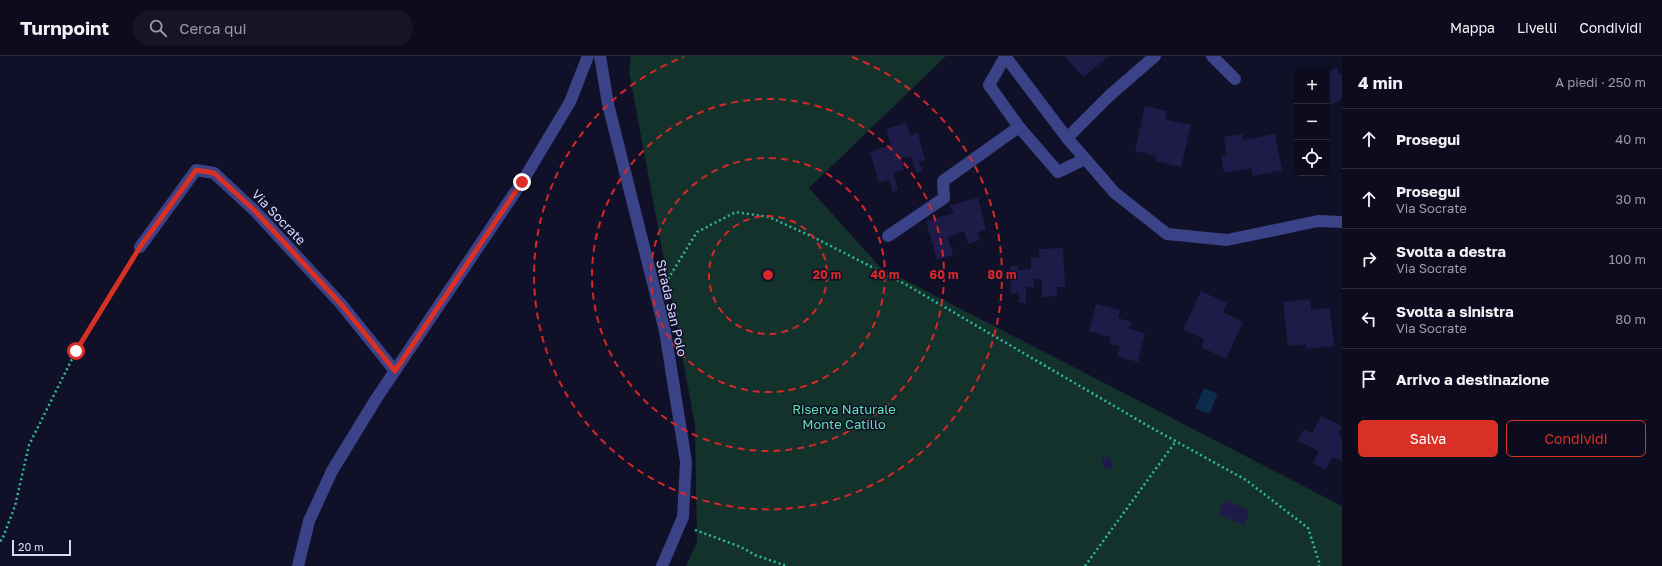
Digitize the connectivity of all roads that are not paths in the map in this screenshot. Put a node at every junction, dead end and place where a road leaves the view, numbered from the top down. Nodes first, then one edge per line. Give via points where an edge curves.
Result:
1 (588, 56) edge
2 (600, 56) edge
3 (1005, 56) edge
4 (1155, 56) edge
5 (1212, 56) edge
6 (1235, 79) dead end
7 (1019, 127) junction
8 (1067, 138) junction
9 (1085, 158) junction
10 (1342, 222) edge
11 (888, 236) dead end
12 (140, 247) road end
13 (395, 371) junction
14 (298, 566) edge
15 (662, 566) edge

1 - 13 street via 570,102 522,182
2 - 15 street, Strada San Polo via 608,104 665,331 686,462 683,517
3 - 7 street via 989,85
3 - 8 street
4 - 8 street via 1109,96
5 - 6 street
7 - 9 street via 1058,172
7 - 11 street via 943,181 944,198
8 - 9 street
9 - 10 street via 1115,193 1167,234 1227,240 1318,221
12 - 13 street, Via Socrate via 196,170 214,173 254,210 341,304
13 - 14 street via 332,471 310,521

